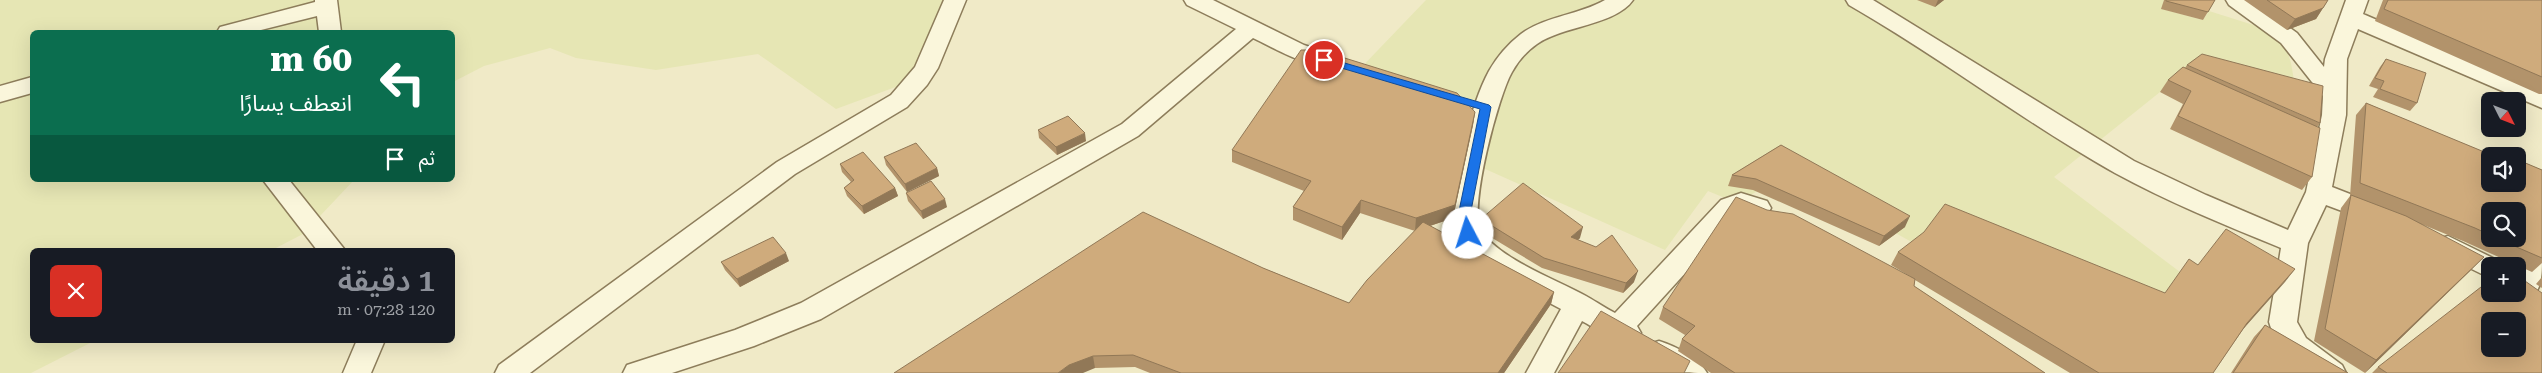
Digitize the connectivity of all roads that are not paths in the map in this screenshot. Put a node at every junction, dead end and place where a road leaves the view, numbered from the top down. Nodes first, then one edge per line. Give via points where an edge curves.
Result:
1 (955, 0) edge
2 (1195, 0) edge
3 (1622, 0) edge
4 (1857, 0) edge
5 (2237, 0) edge
6 (327, 3) edge
7 (2354, 9) edge
8 (1251, 28) junction
9 (235, 30) edge
10 (330, 30) edge
11 (1353, 68) edge
12 (30, 86) edge
13 (2333, 93) junction
14 (0, 94) edge
15 (2542, 100) edge
16 (277, 182) edge
17 (2320, 192) junction
18 (1776, 218) edge
19 (2402, 226) edge
20 (2430, 237) edge
21 (2295, 243) junction
22 (330, 248) edge
23 (2481, 263) edge
24 (2542, 267) edge
25 (2528, 290) edge
26 (1578, 304) junction
27 (1618, 328) junction
28 (370, 343) edge
29 (356, 373) edge
30 (509, 373) edge
31 (637, 373) edge
32 (1540, 373) edge
33 (1693, 373) edge
34 (2332, 373) edge

1 - 30 street via 923,78 913,90 786,168
2 - 8 street
3 - 26 street via 1592,16 1549,28 1528,39 1506,59 1476,104 1464,216 1468,233 1488,256
4 - 21 street via 1983,76 2102,155
5 - 13 street via 2289,38
6 - 9 street
6 - 10 street
7 - 13 street via 2336,59
7 - 15 street
8 - 11 street via 1296,50
8 - 31 street via 1130,130 811,311 744,338
12 - 14 street
13 - 17 street via 2332,125
16 - 22 street
17 - 19 street
17 - 21 street
18 - 27 street via 1751,204 1735,203
20 - 23 street
21 - 34 street via 2283,322 2286,334 2298,352
24 - 25 street
26 - 27 street
26 - 32 street
27 - 33 street
28 - 29 street

